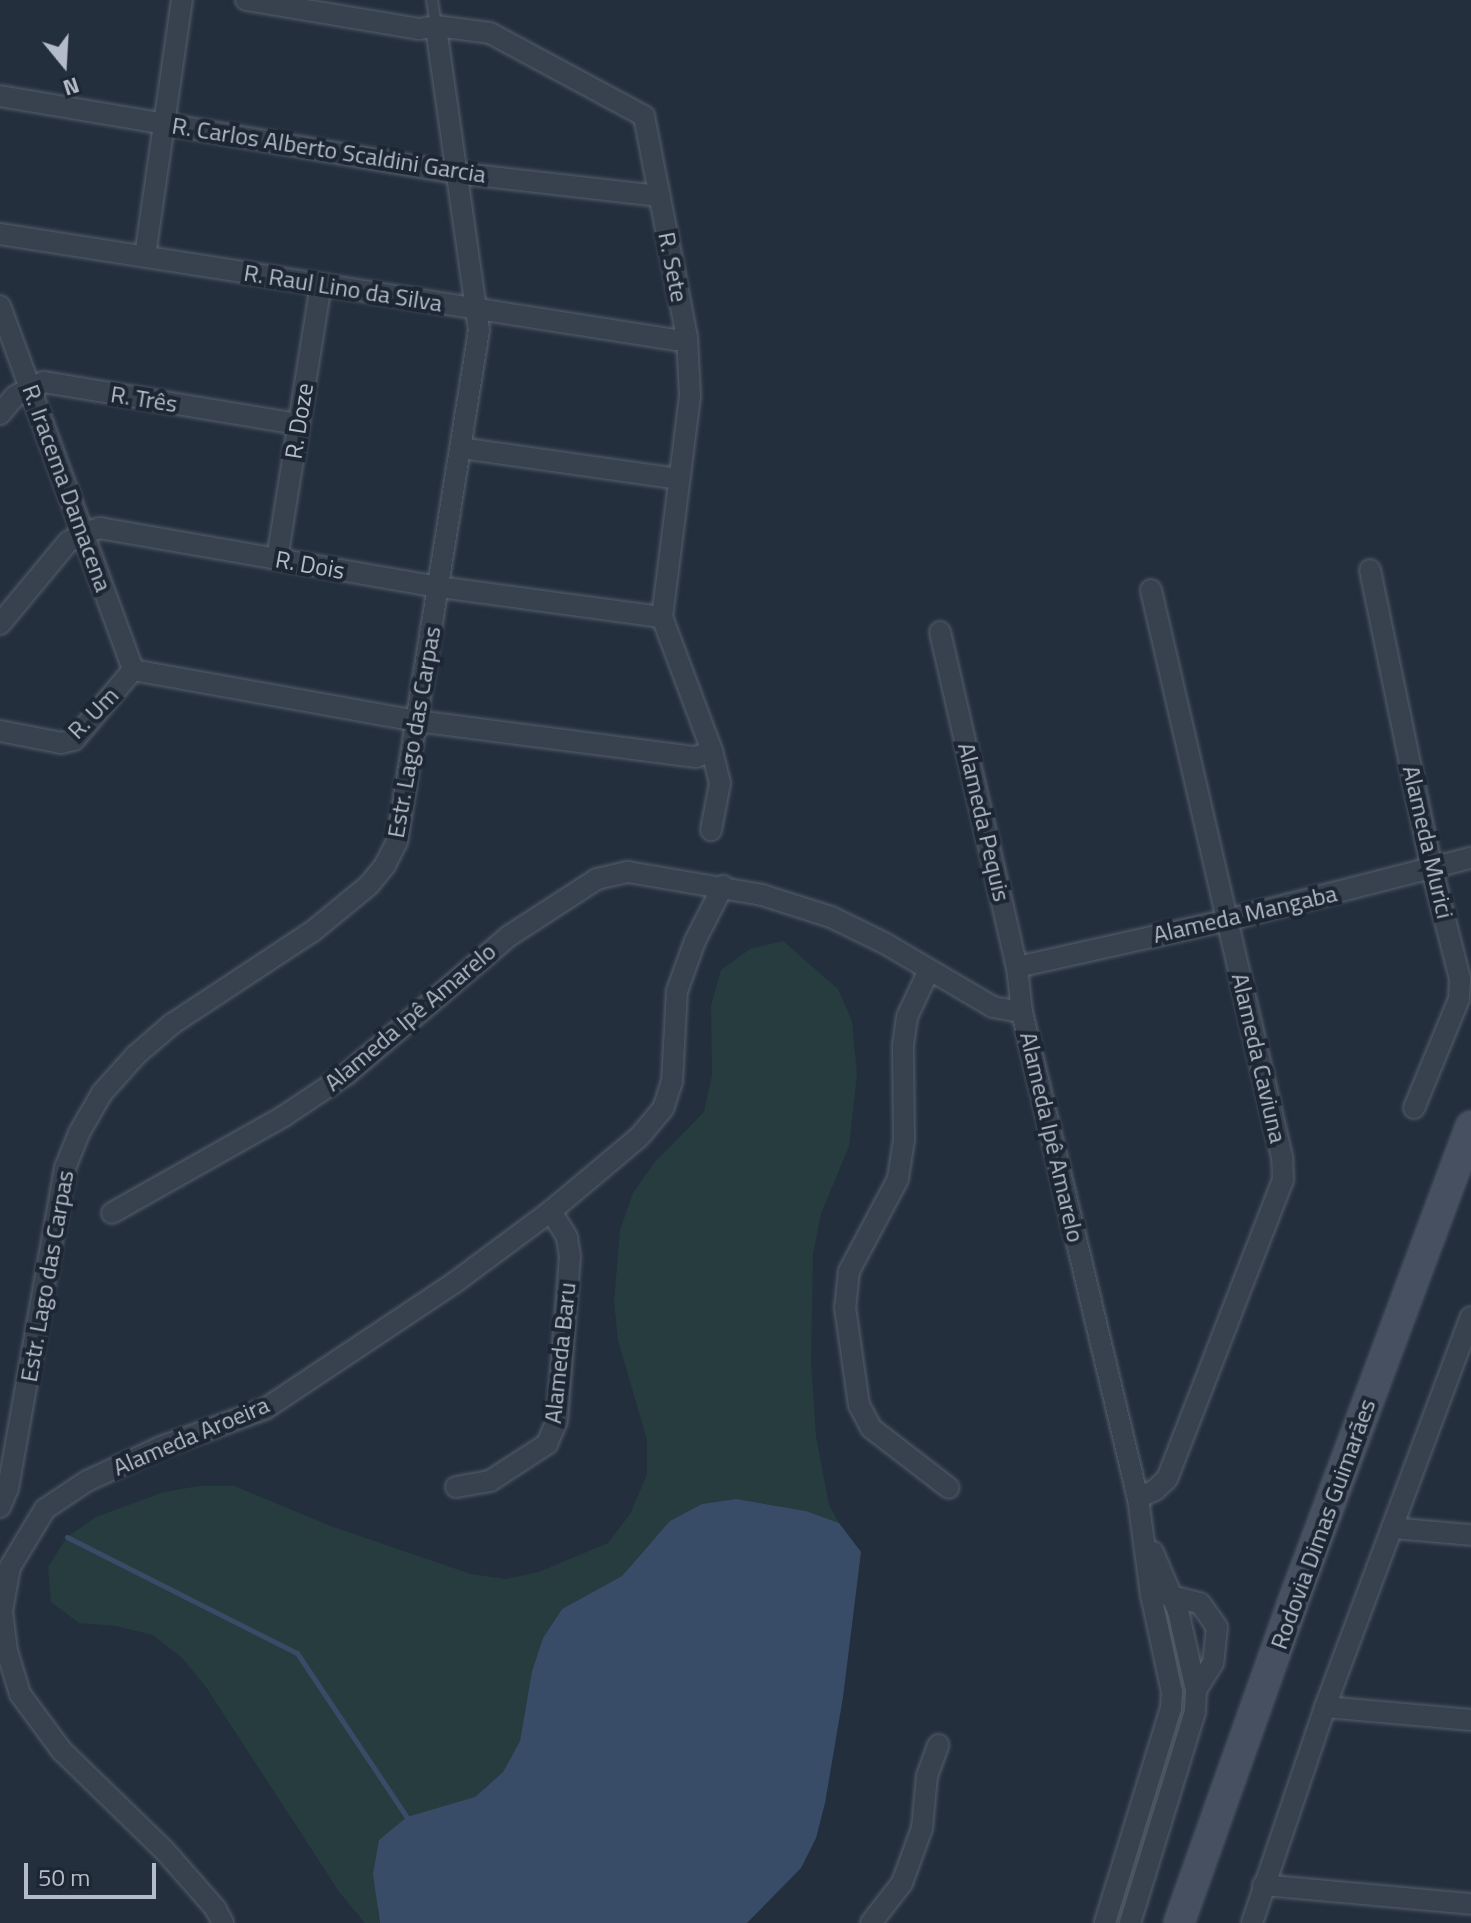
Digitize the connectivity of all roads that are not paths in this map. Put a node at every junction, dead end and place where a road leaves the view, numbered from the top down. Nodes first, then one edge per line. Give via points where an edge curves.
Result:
1 (182, 0) edge
2 (246, 0) edge
3 (432, 0) edge
4 (436, 26) junction
5 (0, 96) edge
6 (164, 124) junction
7 (457, 173) junction
8 (660, 196) junction
9 (0, 234) edge
10 (145, 256) junction
11 (321, 284) junction
12 (0, 306) edge
13 (478, 309) junction
14 (687, 338) junction
15 (30, 388) junction
16 (0, 414) edge
17 (298, 424) junction
18 (461, 448) junction
19 (679, 479) junction
20 (83, 533) junction
21 (277, 559) junction
22 (1370, 570) dead end
23 (439, 587) junction
24 (1151, 590) dead end
25 (662, 617) junction
26 (0, 624) edge
27 (940, 632) dead end
28 (133, 670) junction
29 (417, 721) junction
30 (0, 731) edge
31 (712, 751) junction
32 (711, 830) dead end
33 (1471, 858) edge
34 (1432, 869) junction
35 (723, 886) junction
36 (1227, 920) junction
37 (1017, 967) junction
38 (929, 970) junction
39 (1022, 1012) junction
40 (1414, 1108) dead end
41 (1471, 1126) edge
42 (551, 1211) junction
43 (112, 1213) dead end
44 (1471, 1317) edge
45 (1465, 1352) edge
46 (456, 1487) dead end
47 (949, 1488) dead end
48 (1138, 1498) junction
49 (0, 1507) edge
50 (1392, 1528) junction
51 (1471, 1535) edge
52 (1160, 1594) junction
53 (1196, 1690) junction
54 (1325, 1707) junction
55 (1471, 1720) edge
56 (938, 1745) dead end
57 (1263, 1885) junction
58 (1471, 1904) edge
59 (223, 1923) edge
60 (871, 1923) edge
61 (1105, 1923) edge
62 (1130, 1923) edge
63 (1179, 1923) edge
64 (1252, 1923) edge

1 - 6 street
2 - 4 street, R. Sete via 419,29
3 - 4 lane, Estr. Lago das Carpas
4 - 7 street, Estr. Lago das Carpas
4 - 8 street, R. Sete via 490,33 644,116
5 - 6 street, R. Carlos Alberto Scaldini Garcia
6 - 7 street, R. Carlos Alberto Scaldini Garcia
6 - 10 street
7 - 8 street, R. Carlos Alberto Scaldini Garcia
7 - 13 street, Estr. Lago das Carpas
8 - 14 street, R. Sete
9 - 10 street, R. Raul Lino da Silva
10 - 11 street, R. Raul Lino da Silva
11 - 13 street, R. Raul Lino da Silva
11 - 17 street, R. Doze
12 - 15 street, R. Iracema Damacena
13 - 14 street, R. Raul Lino da Silva
13 - 18 street, Estr. Lago das Carpas
14 - 19 street, R. Sete via 690,396
15 - 16 street
15 - 17 street, R. Três via 44,382
15 - 20 street, R. Iracema Damacena
17 - 21 street, R. Doze
18 - 19 street
18 - 23 street, Estr. Lago das Carpas
19 - 25 street, R. Sete
20 - 21 street, R. Dois via 100,528
20 - 26 street via 68,542
20 - 28 street, R. Iracema Damacena
21 - 23 street, R. Dois
22 - 34 street, Alameda Murici
23 - 25 street, R. Dois
23 - 29 street, Estr. Lago das Carpas
24 - 36 street, Alameda Caviuna
25 - 31 street, R. Sete
27 - 37 street, Alameda Pequis
28 - 29 street
28 - 30 street, R. Um via 74,740 61,743
29 - 31 street via 696,757
29 - 49 street, Estr. Lago das Carpas via 397,841 369,885 313,931 172,1024 102,1093 79,1133 55,1212 8,1488
31 - 32 street, R. Sete via 720,783
33 - 34 street, Alameda Mangaba
34 - 36 street, Alameda Mangaba
34 - 40 street, Alameda Murici via 1460,979 1459,999
35 - 38 street, Alameda Ipê Amarelo via 831,917
35 - 42 street, Alameda Aroeira via 677,991 672,1082 663,1109 640,1136
35 - 43 street, Alameda Ipê Amarelo via 628,872 597,879 509,936 347,1074 284,1116
36 - 37 street, Alameda Mangaba
36 - 48 street, Alameda Caviuna via 1283,1180 1167,1479
37 - 39 street, Alameda Pequis
38 - 39 street, Alameda Ipê Amarelo via 993,1007
38 - 47 street via 907,1017 898,1179 849,1271 845,1307 859,1405 871,1428
39 - 48 street, Alameda Ipê Amarelo
41 - 63 main road, Rodovia Dimas Guimarães
42 - 46 street, Alameda Baru via 567,1237 570,1257 557,1421 547,1444 490,1481
42 - 59 street, Alameda Aroeira via 265,1409 87,1481 45,1509 10,1567 2,1611 20,1694 62,1751 165,1851
44 - 45 street
45 - 50 street
48 - 52 street, Alameda Ipê Amarelo
50 - 51 street
50 - 54 street
52 - 53 street, Alameda Ipê Amarelo
52 - 53 street via 1200,1603 1217,1627 1213,1663
52 - 61 street, Alameda Ipê Amarelo via 1171,1708
53 - 62 street, Alameda Ipê Amarelo via 1195,1712
54 - 55 street
54 - 57 street
56 - 60 street via 927,1776 922,1828 902,1883
57 - 58 street
57 - 64 street

